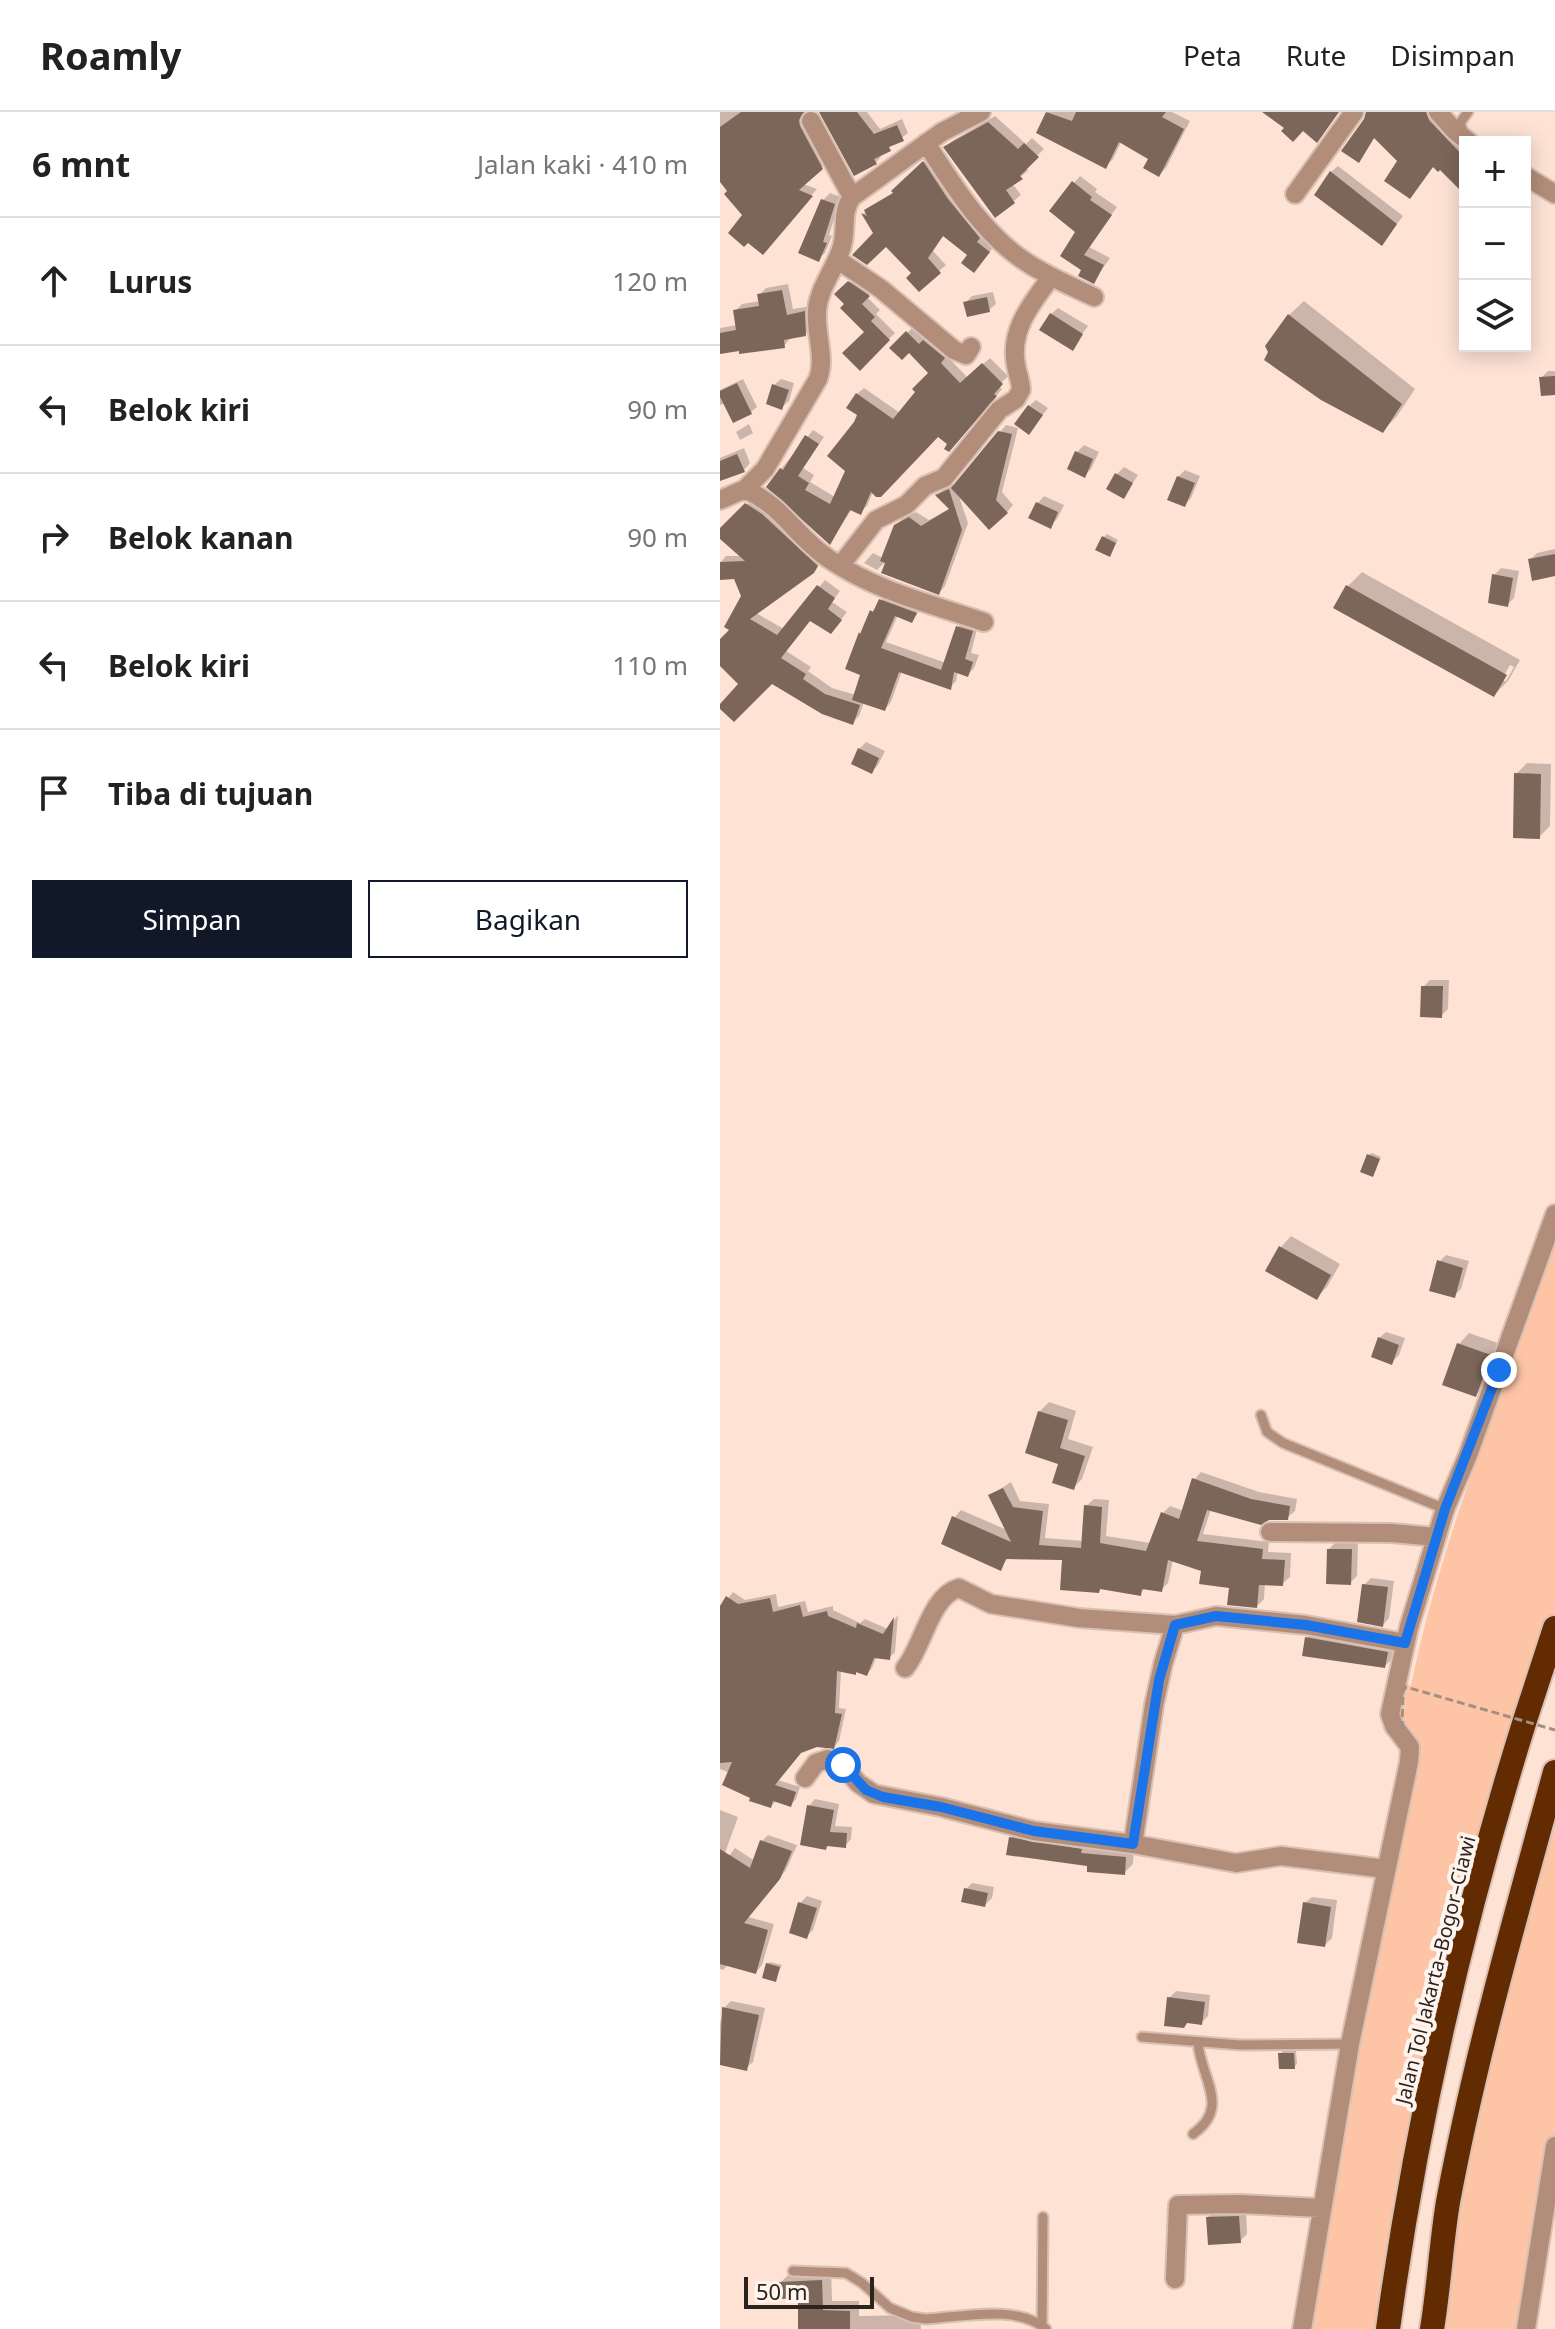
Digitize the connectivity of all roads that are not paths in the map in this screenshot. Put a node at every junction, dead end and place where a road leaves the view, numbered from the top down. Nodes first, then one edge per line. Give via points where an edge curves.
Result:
1 (981, 112) edge
2 (1354, 112) edge
3 (1438, 112) edge
4 (1468, 112) edge
5 (811, 121) dead end
6 (1462, 136) edge
7 (1465, 136) edge
8 (926, 143) junction
9 (1531, 180) edge
10 (1295, 194) dead end
11 (1555, 194) edge
12 (852, 197) junction
13 (838, 260) junction
14 (1051, 277) junction
15 (1094, 297) dead end
16 (971, 347) dead end
17 (745, 489) junction
18 (720, 500) edge
19 (840, 566) junction
20 (984, 622) dead end
21 (1555, 1214) edge
22 (1261, 1415) dead end
23 (1445, 1509) junction
24 (1270, 1532) dead end
25 (1436, 1537) junction
26 (1175, 1625) junction
27 (1555, 1628) edge
28 (1405, 1643) junction
29 (905, 1668) dead end
30 (1555, 1772) edge
31 (805, 1778) dead end
32 (1555, 1816) edge
33 (1133, 1844) junction
34 (1386, 1869) junction
35 (1498, 1981) junction
36 (1142, 2037) dead end
37 (1198, 2043) junction
38 (1350, 2044) junction
39 (1193, 2134) dead end
40 (1555, 2146) edge
41 (1321, 2208) junction
42 (1043, 2217) dead end
43 (793, 2271) dead end
44 (1175, 2279) dead end
45 (926, 2324) edge
46 (1044, 2327) edge
47 (1302, 2329) edge
48 (1388, 2329) edge
49 (1432, 2329) edge
50 (1526, 2329) edge

1 - 8 street
2 - 10 street
3 - 6 street
4 - 7 lane via 1460,123
5 - 12 street
8 - 12 street
8 - 14 street via 991,230
9 - 11 street
12 - 13 street
13 - 16 street via 954,350 966,355
13 - 17 street via 817,306 822,364 818,379 765,469
14 - 15 street
14 - 19 street via 1014,338 1021,390 1016,399 999,410 944,478 876,520
17 - 18 street
17 - 19 street via 765,498
19 - 20 street via 875,585
21 - 23 street
22 - 23 lane via 1267,1432 1283,1443
23 - 25 street
24 - 25 street
25 - 28 street
26 - 28 street via 1216,1616
26 - 29 street via 1014,1608 955,1589 925,1627
26 - 33 street via 1156,1693
27 - 48 highway, Jalan Tol Jakarta–Bogor–Ciawi via 1461,1951 1416,2151
28 - 34 street via 1390,1714 1411,1752
30 - 35 highway
31 - 33 street via 816,1763 828,1759 883,1797 1034,1831
32 - 35 highway
33 - 34 street via 1236,1863 1281,1856
34 - 38 street
35 - 49 highway via 1448,2205
36 - 37 lane
37 - 38 lane
37 - 39 lane via 1213,2103 1208,2121
38 - 41 street
40 - 50 street
41 - 44 street via 1178,2205
41 - 47 street
42 - 46 lane
43 - 45 lane via 846,2273 890,2308
45 - 46 lane via 1014,2316

